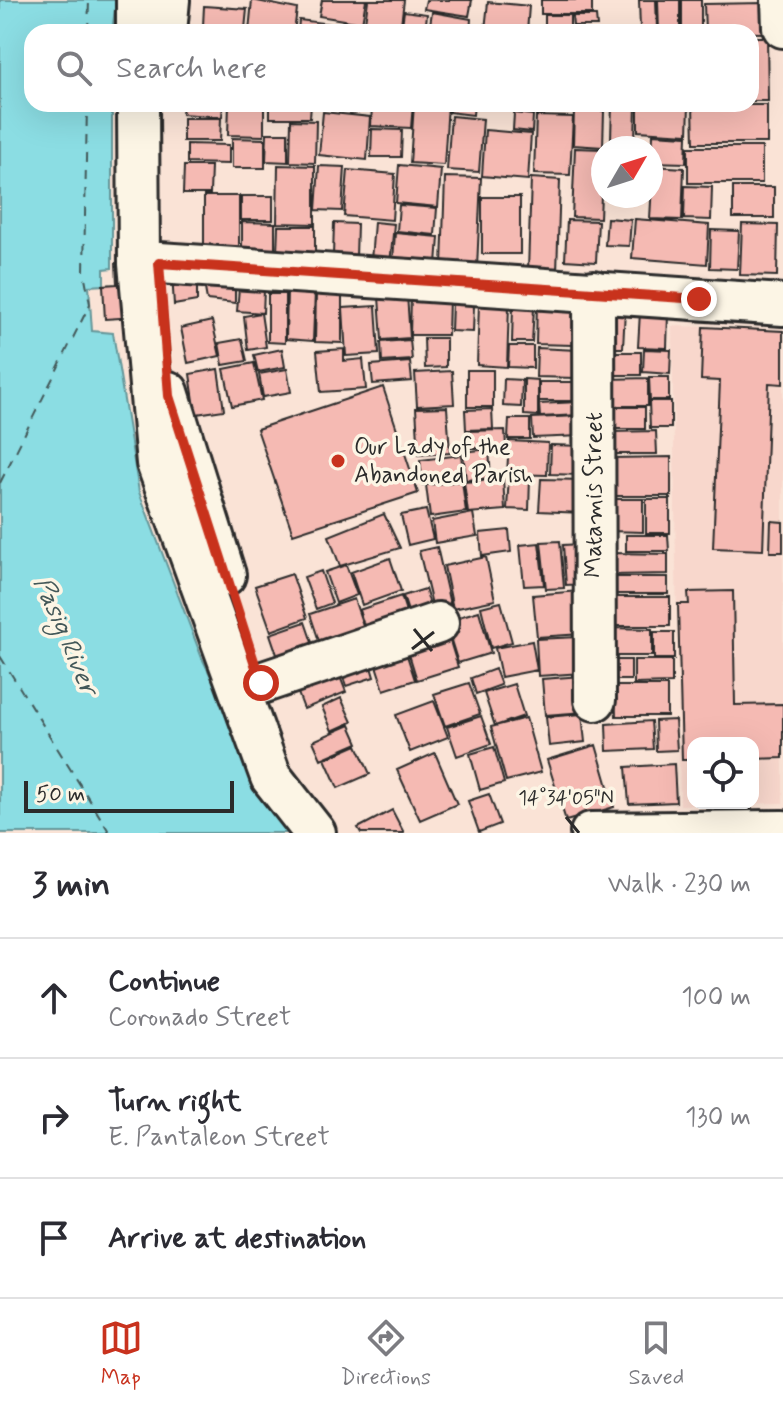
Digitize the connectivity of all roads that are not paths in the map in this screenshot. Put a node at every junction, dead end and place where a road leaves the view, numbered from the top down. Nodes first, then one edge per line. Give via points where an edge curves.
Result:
1 (137, 0) edge
2 (169, 0) edge
3 (782, 0) edge
4 (137, 24) edge
5 (167, 24) edge
6 (783, 27) edge
7 (138, 112) edge
8 (159, 112) edge
9 (159, 263) junction
10 (594, 291) junction
11 (783, 305) edge
12 (438, 623) dead end
13 (261, 683) junction
14 (595, 700) dead end
15 (783, 831) edge
16 (315, 833) edge
17 (591, 833) edge

1 - 4 street
2 - 5 street
3 - 6 street
7 - 16 street via 139,264 157,463 271,777
8 - 9 street
9 - 10 street
9 - 13 street via 169,396
10 - 11 street
10 - 14 street, Matamis Street
12 - 13 street
13 - 16 street
15 - 17 street

